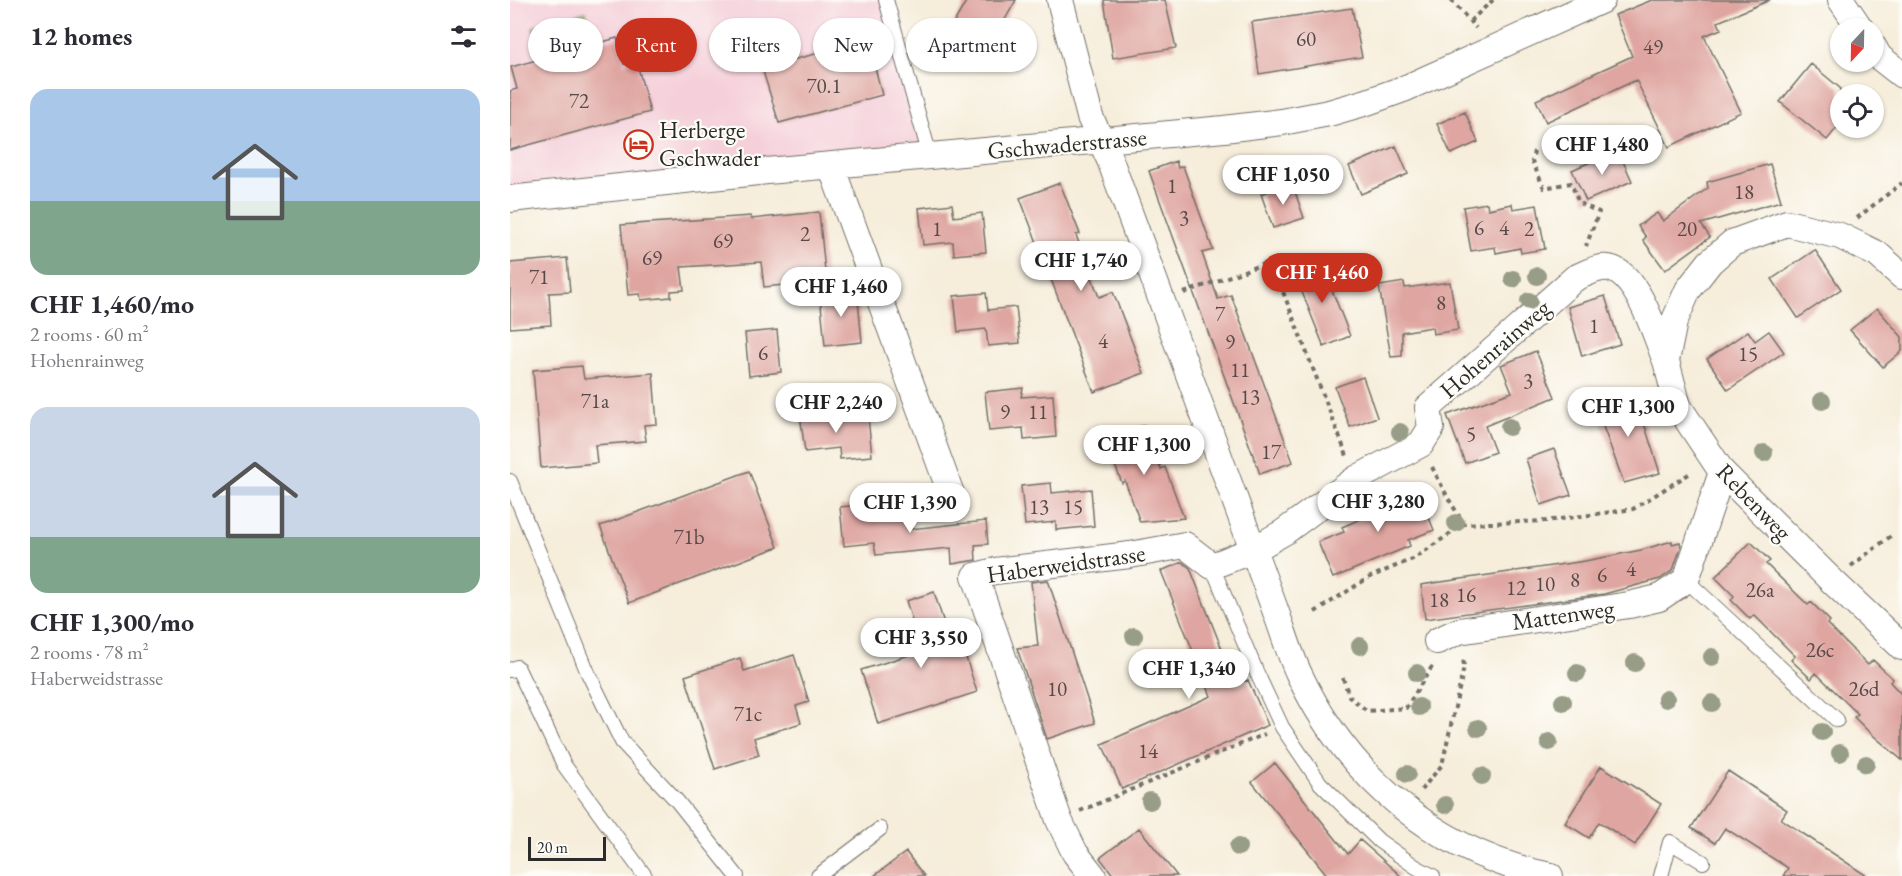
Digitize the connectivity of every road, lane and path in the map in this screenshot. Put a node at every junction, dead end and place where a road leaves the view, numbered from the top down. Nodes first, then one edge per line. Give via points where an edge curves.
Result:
1 (886, 0) edge
2 (1060, 0) edge
3 (1451, 0) edge
4 (1493, 0) edge
5 (1602, 0) edge
6 (1841, 0) edge
7 (1563, 10) edge
8 (1853, 18) edge
9 (1470, 21) junction
10 (1496, 49) junction
11 (1884, 60) edge
12 (1902, 75) edge
13 (1102, 141) junction
14 (1533, 151) dead end
15 (930, 156) junction
16 (831, 165) junction
17 (1902, 183) edge
18 (510, 199) edge
19 (1840, 236) junction
20 (1902, 276) edge
21 (1575, 278) junction
22 (1162, 301) junction
23 (1666, 361) junction
24 (1421, 444) junction
25 (1717, 466) junction
26 (1356, 479) junction
27 (510, 481) edge
28 (953, 499) dead end
29 (1464, 524) junction
30 (1891, 536) dead end
31 (1253, 550) junction
32 (1212, 566) junction
33 (1686, 580) junction
34 (1831, 580) junction
35 (1315, 612) dead end
36 (1448, 636) junction
37 (1902, 647) edge
38 (510, 670) edge
39 (1343, 678) dead end
40 (1837, 720) dead end
41 (1282, 727) junction
42 (1405, 810) junction
43 (1059, 820) junction
44 (880, 829) dead end
45 (1703, 862) dead end
46 (645, 876) edge
47 (737, 876) edge
48 (818, 876) edge
49 (1093, 876) edge
50 (1433, 876) edge
51 (1550, 876) edge
52 (1661, 876) edge

1 - 15 lane
2 - 13 street via 1090,117
3 - 9 path
4 - 9 path
5 - 7 street, Gschwaderstrasse
6 - 8 street
7 - 10 street, Gschwaderstrasse
9 - 10 path
10 - 13 street, Gschwaderstrasse via 1407,88 1329,113 1245,127
11 - 12 street
13 - 15 street, Gschwaderstrasse
13 - 22 street
14 - 21 path via 1532,161 1544,188 1571,183 1580,203 1599,212
15 - 16 street, Gschwaderstrasse
16 - 18 street, Gschwaderstrasse
16 - 28 street
17 - 19 path via 1857,217
19 - 20 street, Rebenweg via 1877,254
19 - 23 street, Rebenweg via 1787,223 1732,243 1710,262 1688,290 1674,322
21 - 23 street, Hohenrainweg via 1603,268 1623,274 1641,298
21 - 24 street, Hohenrainweg via 1428,408 1431,428
22 - 26 path via 1271,261
22 - 31 street
23 - 25 street, Rebenweg via 1678,406
24 - 26 street
24 - 29 path
25 - 29 path via 1633,509 1546,521
25 - 33 street
25 - 34 street, Rebenweg
26 - 31 street
27 - 47 lane via 588,673 622,742 678,801
29 - 35 path via 1415,558 1368,578
30 - 34 path
31 - 32 street
31 - 42 street via 1308,691 1347,751
32 - 41 lane
32 - 43 street, Haberweidstrasse via 1185,545 975,576
33 - 36 street, Mattenweg via 1659,598
33 - 40 lane
34 - 37 street, Rebenweg
36 - 39 path via 1433,668 1406,708 1367,711 1349,696
36 - 42 path via 1464,667 1442,765
38 - 46 lane via 517,667 564,765
41 - 43 path
41 - 50 lane via 1320,783 1379,840
42 - 51 street via 1459,845 1497,862
43 - 49 street, Haberweidstrasse via 1075,853
44 - 48 lane
45 - 52 lane via 1670,842

